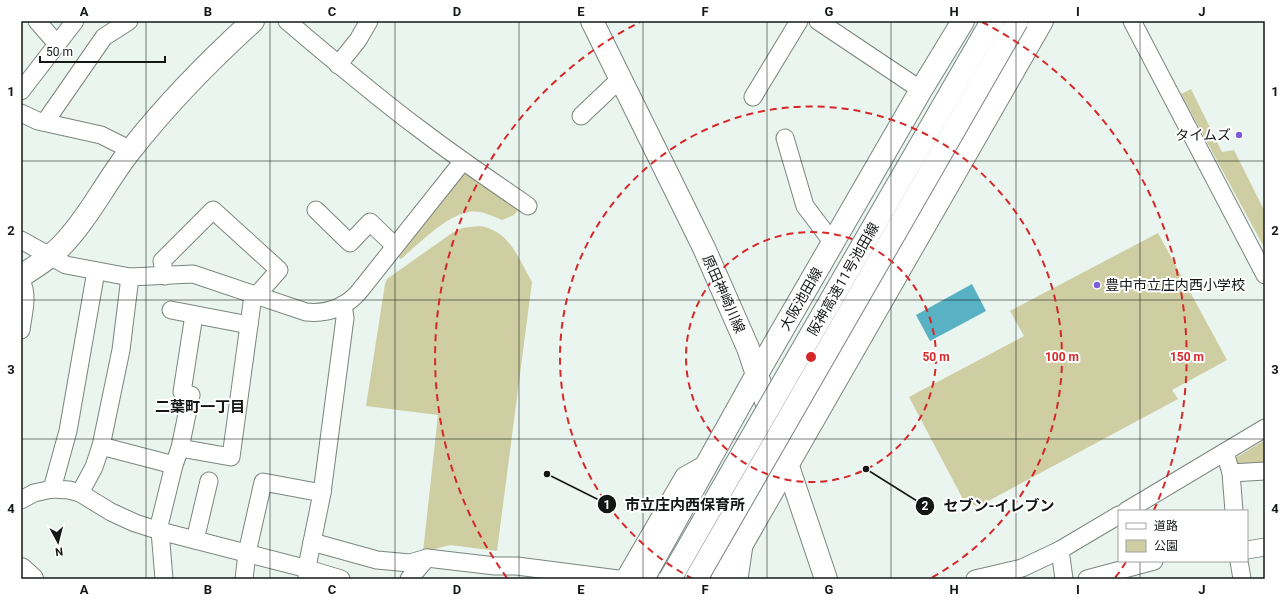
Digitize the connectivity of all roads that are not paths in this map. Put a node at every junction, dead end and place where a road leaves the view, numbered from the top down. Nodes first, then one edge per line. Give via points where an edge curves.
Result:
1 (37, 21) edge
2 (75, 21) edge
3 (129, 21) edge
4 (253, 21) edge
5 (287, 21) edge
6 (369, 21) edge
7 (592, 21) edge
8 (799, 21) edge
9 (818, 21) edge
10 (964, 21) edge
11 (992, 21) edge
12 (1017, 21) edge
13 (1042, 21) edge
14 (1132, 21) edge
15 (57, 44) junction
16 (338, 64) junction
17 (620, 79) junction
18 (921, 90) junction
19 (21, 91) edge
20 (753, 97) dead end
21 (21, 113) edge
22 (581, 116) dead end
23 (45, 122) junction
24 (785, 138) dead end
25 (131, 150) junction
26 (463, 161) junction
27 (528, 206) dead end
28 (316, 210) dead end
29 (21, 240) edge
30 (833, 243) junction
31 (395, 246) junction
32 (50, 256) junction
33 (96, 271) junction
34 (1265, 275) edge
35 (21, 276) edge
36 (165, 276) junction
37 (130, 277) junction
38 (21, 281) edge
39 (257, 295) junction
40 (343, 305) junction
41 (171, 310) dead end
42 (194, 315) junction
43 (249, 325) junction
44 (21, 330) edge
45 (757, 374) junction
46 (1265, 428) edge
47 (100, 446) junction
48 (180, 448) junction
49 (1225, 452) junction
50 (707, 463) junction
51 (174, 465) junction
52 (788, 465) junction
53 (1265, 471) edge
54 (1231, 473) junction
55 (209, 481) dead end
56 (52, 489) junction
57 (322, 493) junction
58 (80, 494) junction
59 (21, 500) edge
60 (1128, 510) edge
61 (1234, 510) edge
62 (1118, 516) edge
63 (159, 531) junction
64 (745, 537) junction
65 (195, 540) junction
66 (312, 542) junction
67 (1265, 547) edge
68 (1060, 550) junction
69 (1248, 550) edge
70 (247, 553) junction
71 (426, 558) junction
72 (1150, 562) edge
73 (1239, 562) edge
74 (21, 569) edge
75 (517, 573) edge
76 (307, 574) edge
77 (1023, 574) edge
78 (32, 579) edge
79 (164, 579) edge
80 (244, 579) edge
81 (341, 579) edge
82 (409, 579) edge
83 (618, 579) edge
84 (624, 579) edge
85 (643, 579) edge
86 (670, 579) edge
87 (696, 579) edge
88 (722, 579) edge
89 (739, 579) edge
90 (826, 579) edge
91 (975, 579) edge
92 (1064, 579) edge
93 (1087, 579) edge
94 (1242, 579) edge

1 - 15 street
2 - 15 street
3 - 23 street via 104,37
4 - 25 main road via 169,105
5 - 16 street
6 - 16 street via 358,40
7 - 17 main road, 原田神崎川線
8 - 20 street
9 - 18 street
10 - 18 main road, 大阪池田線
11 - 86 main road, 阪神高速11号池田線, bridge
12 - 87 main road, 阪神高速11号池田線, bridge
13 - 52 main road
14 - 34 street
15 - 19 street
16 - 26 street
17 - 22 street
17 - 45 main road, 原田神崎川線 via 704,248
18 - 30 main road, 大阪池田線
21 - 23 street
23 - 25 street via 101,135
24 - 30 street via 804,206
25 - 32 main road via 77,228
26 - 27 street
26 - 31 street
28 - 31 street via 350,243 370,222
29 - 32 street
30 - 45 main road, 大阪池田線
31 - 40 street via 358,292
32 - 33 street via 66,265
32 - 35 main road
33 - 37 street
33 - 56 street via 68,431
36 - 37 street
36 - 39 street via 193,274
36 - 39 street via 162,261 213,210 279,270
37 - 47 street via 121,350
38 - 44 street via 25,296
39 - 40 street via 306,312 329,311
39 - 43 street via 252,303
40 - 57 street via 345,318
41 - 42 street
42 - 43 street
42 - 48 street via 182,392 191,395
43 - 48 street via 231,457
45 - 50 main road, 大阪池田線
45 - 52 main road, 原田神崎川線
46 - 49 street
47 - 51 street
47 - 58 street via 94,467
48 - 51 street
49 - 54 street
49 - 60 street
50 - 84 street via 684,476
50 - 85 main road, 大阪池田線
51 - 63 street
52 - 64 main road
52 - 90 main road, 原田神崎川線
53 - 54 street
54 - 61 street
55 - 65 street
56 - 58 street via 69,490
56 - 59 street
57 - 66 street
57 - 70 street via 262,482
58 - 63 street via 111,512
62 - 68 street
63 - 65 street
63 - 79 street
64 - 88 main road
64 - 89 street
65 - 70 street
66 - 71 street via 377,560 410,563
66 - 76 street
67 - 69 street
68 - 77 street
68 - 92 street
70 - 76 street
70 - 80 street
71 - 75 street via 495,566
71 - 82 street
72 - 93 street
73 - 94 street
74 - 78 main road
75 - 83 street
76 - 81 street
77 - 91 street

